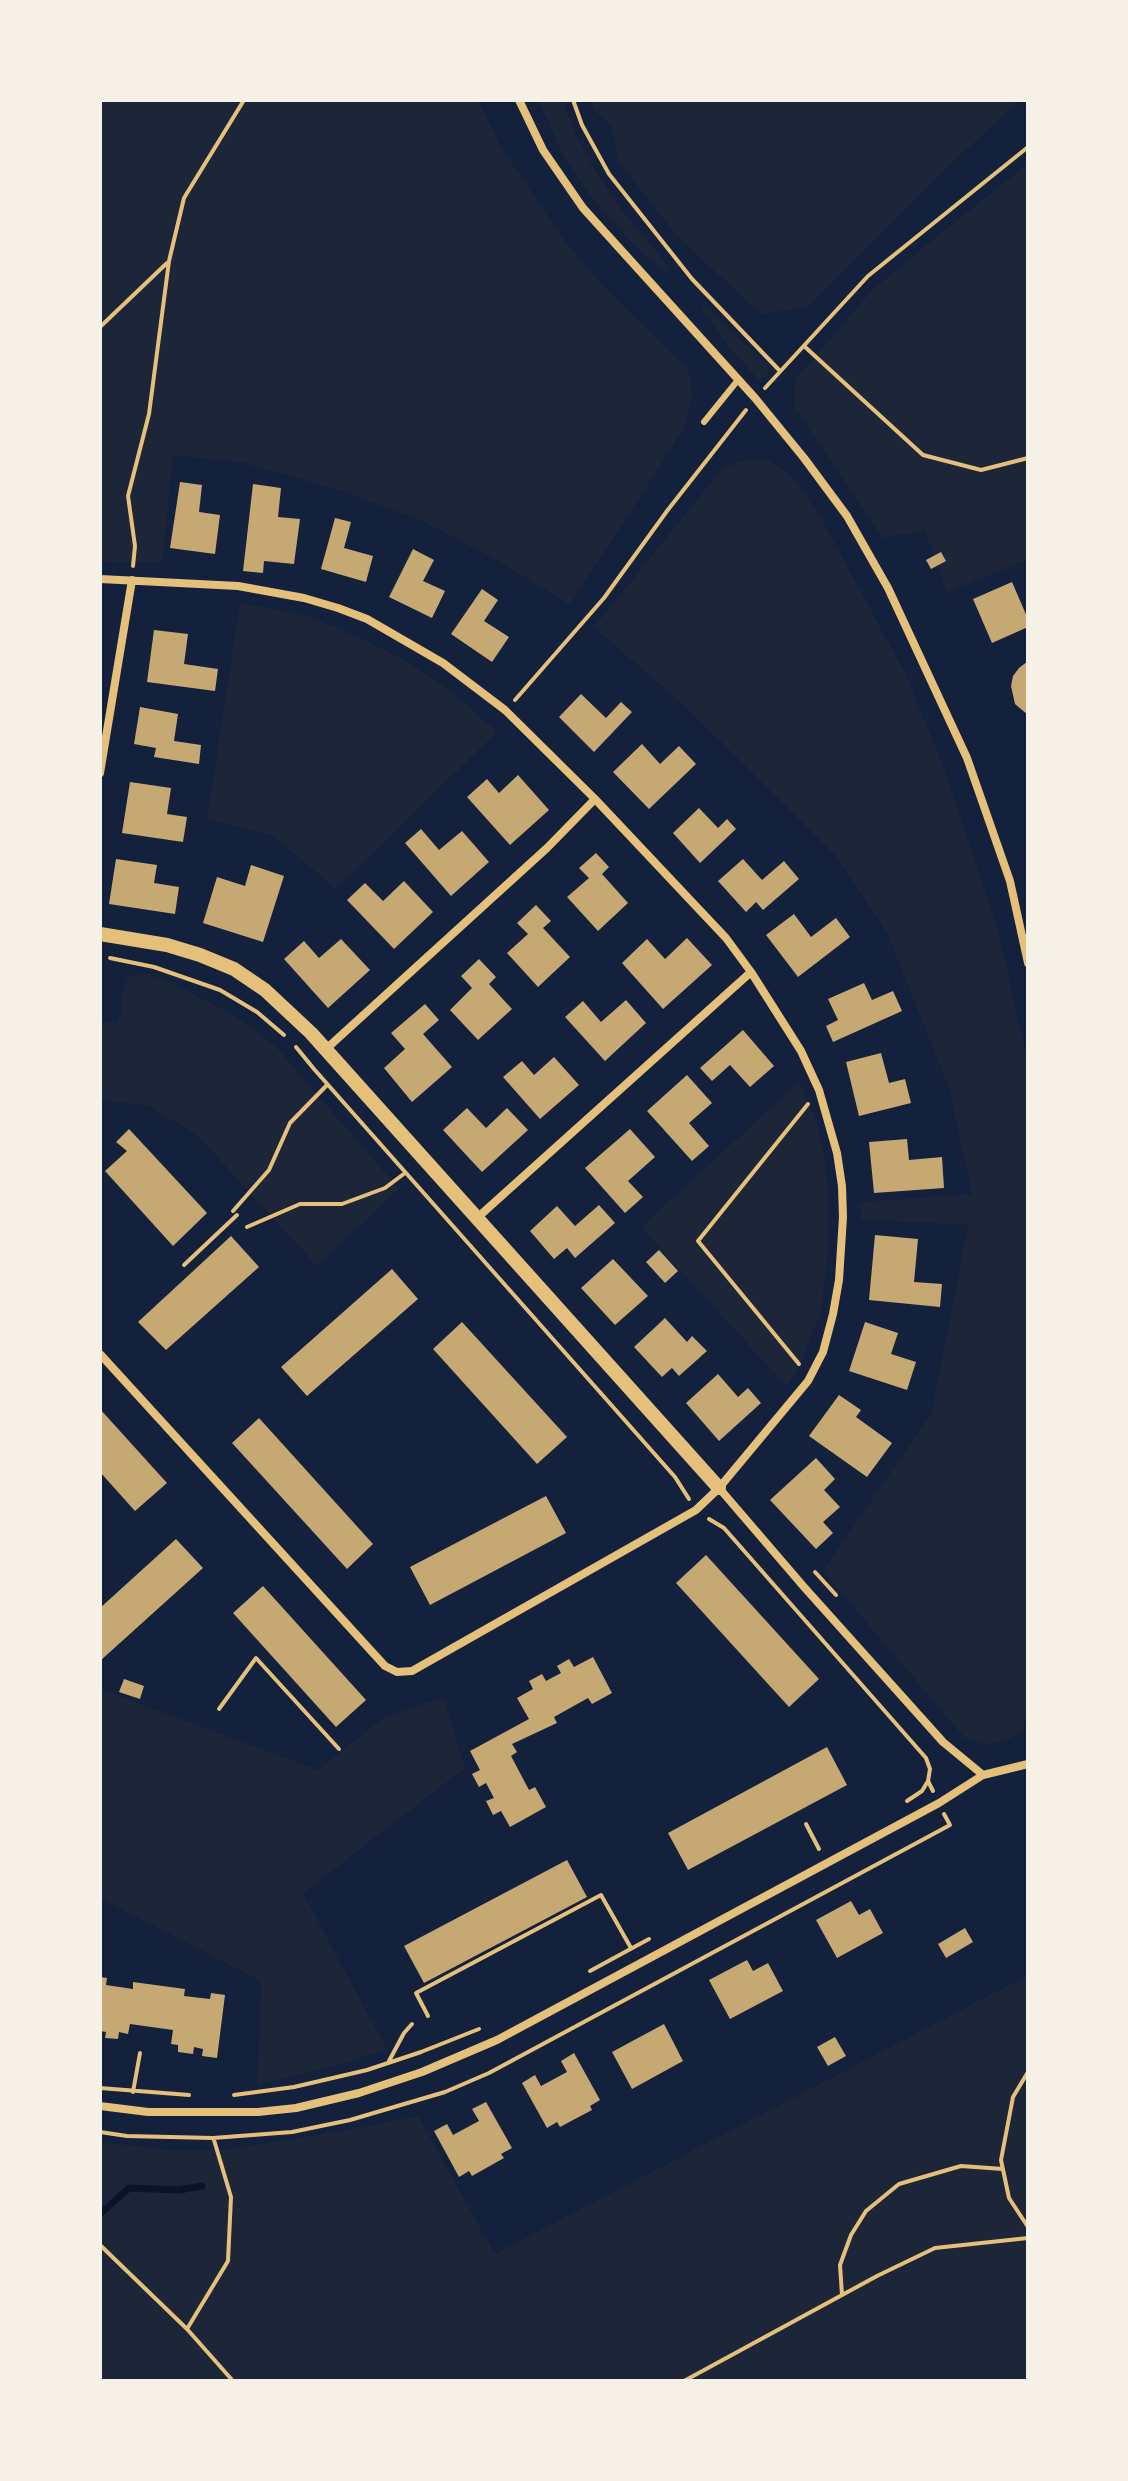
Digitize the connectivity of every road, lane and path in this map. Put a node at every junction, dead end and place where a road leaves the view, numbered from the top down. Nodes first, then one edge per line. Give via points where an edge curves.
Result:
1 (244, 100) edge
2 (519, 100) edge
3 (573, 100) edge
4 (1028, 147) edge
5 (169, 261) junction
6 (100, 327) edge
7 (803, 346) junction
8 (780, 371) junction
9 (738, 380) junction
10 (764, 389) dead end
11 (747, 409) dead end
12 (704, 422) dead end
13 (1028, 458) edge
14 (100, 579) edge
15 (132, 580) junction
16 (505, 710) junction
17 (100, 773) edge
18 (595, 799) junction
19 (100, 934) edge
20 (110, 958) dead end
21 (1028, 963) edge
22 (751, 972) junction
23 (286, 1037) dead end
24 (296, 1046) dead end
25 (325, 1050) junction
26 (327, 1085) junction
27 (819, 1090) junction
28 (405, 1173) junction
29 (477, 1218) junction
30 (247, 1227) dead end
31 (184, 1265) dead end
32 (100, 1354) edge
33 (808, 1381) junction
34 (675, 1477) dead end
35 (719, 1488) junction
36 (724, 1528) dead end
37 (815, 1572) dead end
38 (836, 1595) dead end
39 (219, 1709) dead end
40 (339, 1749) dead end
41 (1028, 1764) edge
42 (983, 1775) junction
43 (928, 1781) junction
44 (932, 1788) dead end
45 (902, 1803) dead end
46 (806, 1824) dead end
47 (819, 1849) dead end
48 (655, 1936) dead end
49 (631, 1948) junction
50 (582, 1975) dead end
51 (428, 2016) dead end
52 (412, 2024) dead end
53 (488, 2025) dead end
54 (140, 2053) dead end
55 (389, 2061) junction
56 (1028, 2072) edge
57 (100, 2088) edge
58 (133, 2092) junction
59 (194, 2095) dead end
60 (226, 2096) dead end
61 (100, 2106) edge
62 (213, 2138) dead end
63 (1003, 2169) junction
64 (1028, 2227) edge
65 (1028, 2238) edge
66 (100, 2245) edge
67 (842, 2295) junction
68 (187, 2329) junction
69 (233, 2381) edge
70 (684, 2381) edge

1 - 5 path via 184,198
2 - 9 street via 543,150 583,208
3 - 8 path via 617,184 692,279
4 - 7 path via 868,276
5 - 6 path
5 - 15 path via 149,414 128,496 135,546
7 - 8 path
7 - 13 path via 923,455 981,470
8 - 10 path
9 - 12 lane
9 - 21 street via 847,516 888,588 967,758 1010,881
11 - 16 path via 604,598
14 - 15 street
15 - 16 street via 238,586 338,608 443,663
15 - 17 street
16 - 18 street
18 - 22 street via 726,938
18 - 25 street
19 - 25 street via 167,945 234,969 265,990
20 - 23 path via 220,990
22 - 27 street
22 - 29 street
24 - 26 path
25 - 29 street
26 - 28 path
26 - 31 path via 290,1123 269,1170 235,1213
27 - 33 street via 842,1186 842,1244 833,1314
27 - 33 path via 698,1241 795,1357
28 - 30 path via 385,1188 342,1204 300,1204
28 - 34 path
29 - 35 street
32 - 35 street via 385,1666 397,1672 431,1662 696,1510
33 - 35 street
35 - 42 street via 943,1742
36 - 43 path via 926,1758
37 - 38 path
39 - 40 path via 256,1658
41 - 42 street
42 - 61 street via 497,2040 422,2072 296,2108 148,2112
43 - 44 path
43 - 45 path
46 - 47 path
48 - 49 path
49 - 50 path
49 - 51 path via 601,1895 416,1993
52 - 55 path
53 - 55 path
54 - 58 path
55 - 60 path via 294,2087
56 - 63 path via 1013,2097
57 - 58 path
58 - 59 path
62 - 68 path via 231,2197 228,2261
63 - 64 path via 1009,2198
63 - 67 path via 961,2166 899,2184 866,2211 851,2235 840,2265
65 - 67 path via 935,2248
66 - 68 path
67 - 70 path
68 - 69 path

